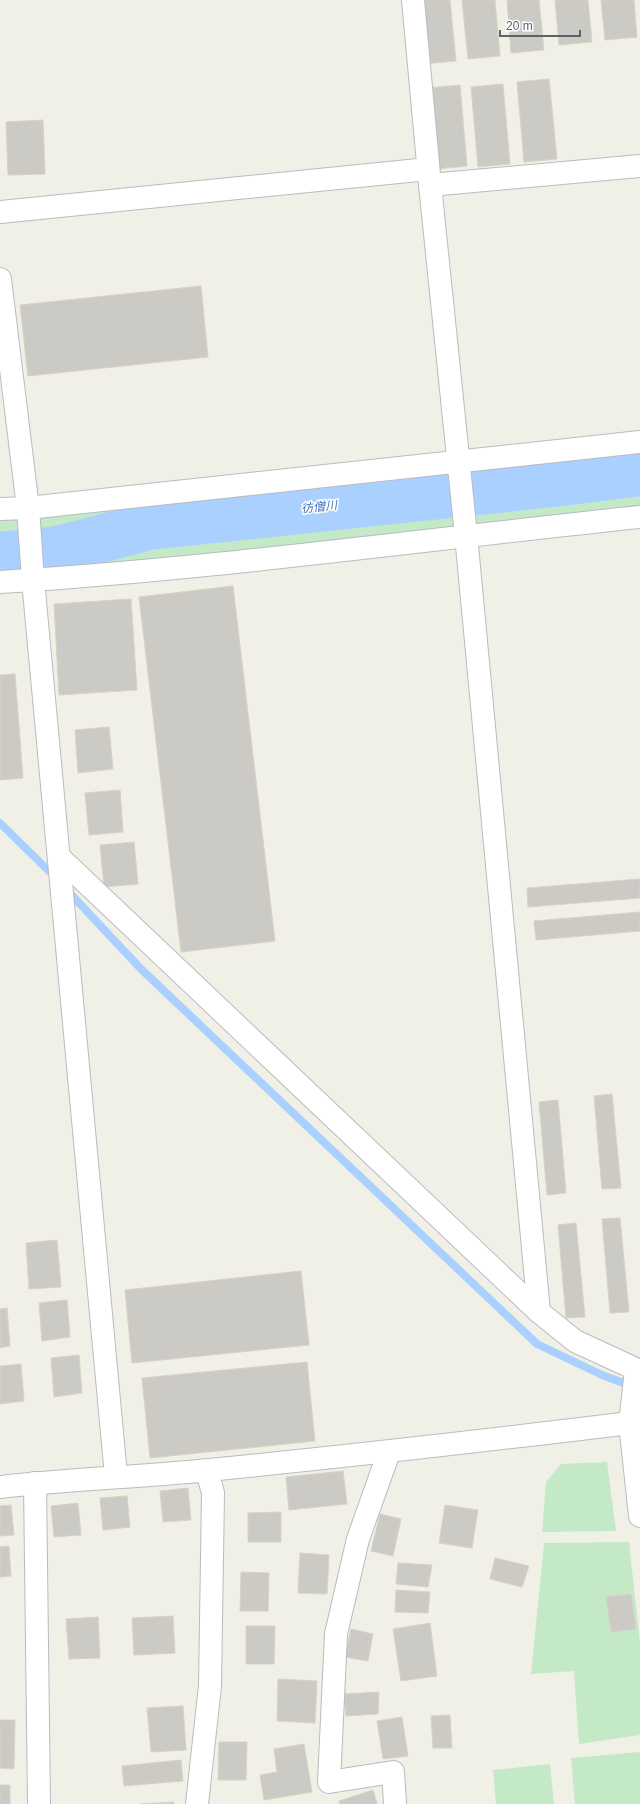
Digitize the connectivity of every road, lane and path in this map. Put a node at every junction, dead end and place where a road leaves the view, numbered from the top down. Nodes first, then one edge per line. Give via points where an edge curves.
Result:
1 (413, 0) edge
2 (640, 166) edge
3 (429, 177) junction
4 (0, 212) edge
5 (0, 279) edge
6 (640, 442) edge
7 (458, 461) junction
8 (28, 508) junction
9 (0, 509) edge
10 (640, 517) edge
11 (466, 535) junction
12 (33, 580) junction
13 (0, 582) edge
14 (59, 857) junction
15 (539, 1312) junction
16 (638, 1371) edge
17 (630, 1423) junction
18 (388, 1452) junction
19 (207, 1470) junction
20 (116, 1476) junction
21 (35, 1483) junction
22 (0, 1487) edge
23 (640, 1516) edge
24 (39, 1804) edge
25 (197, 1804) edge
26 (395, 1804) edge

1 - 3 street
2 - 3 street
3 - 4 street
3 - 7 street
5 - 8 street
6 - 7 street
7 - 8 street
7 - 11 street
8 - 9 street
8 - 12 street
10 - 11 street
11 - 12 street via 233,563
11 - 15 street
12 - 13 street
12 - 14 street
14 - 15 street
14 - 20 street
15 - 16 street via 575,1341
16 - 17 street
17 - 18 street
17 - 23 street
18 - 19 street
18 - 26 street via 358,1539 336,1634 329,1782 393,1772
19 - 20 street
19 - 25 street via 213,1493 210,1686
20 - 21 street
21 - 22 street
21 - 24 street

